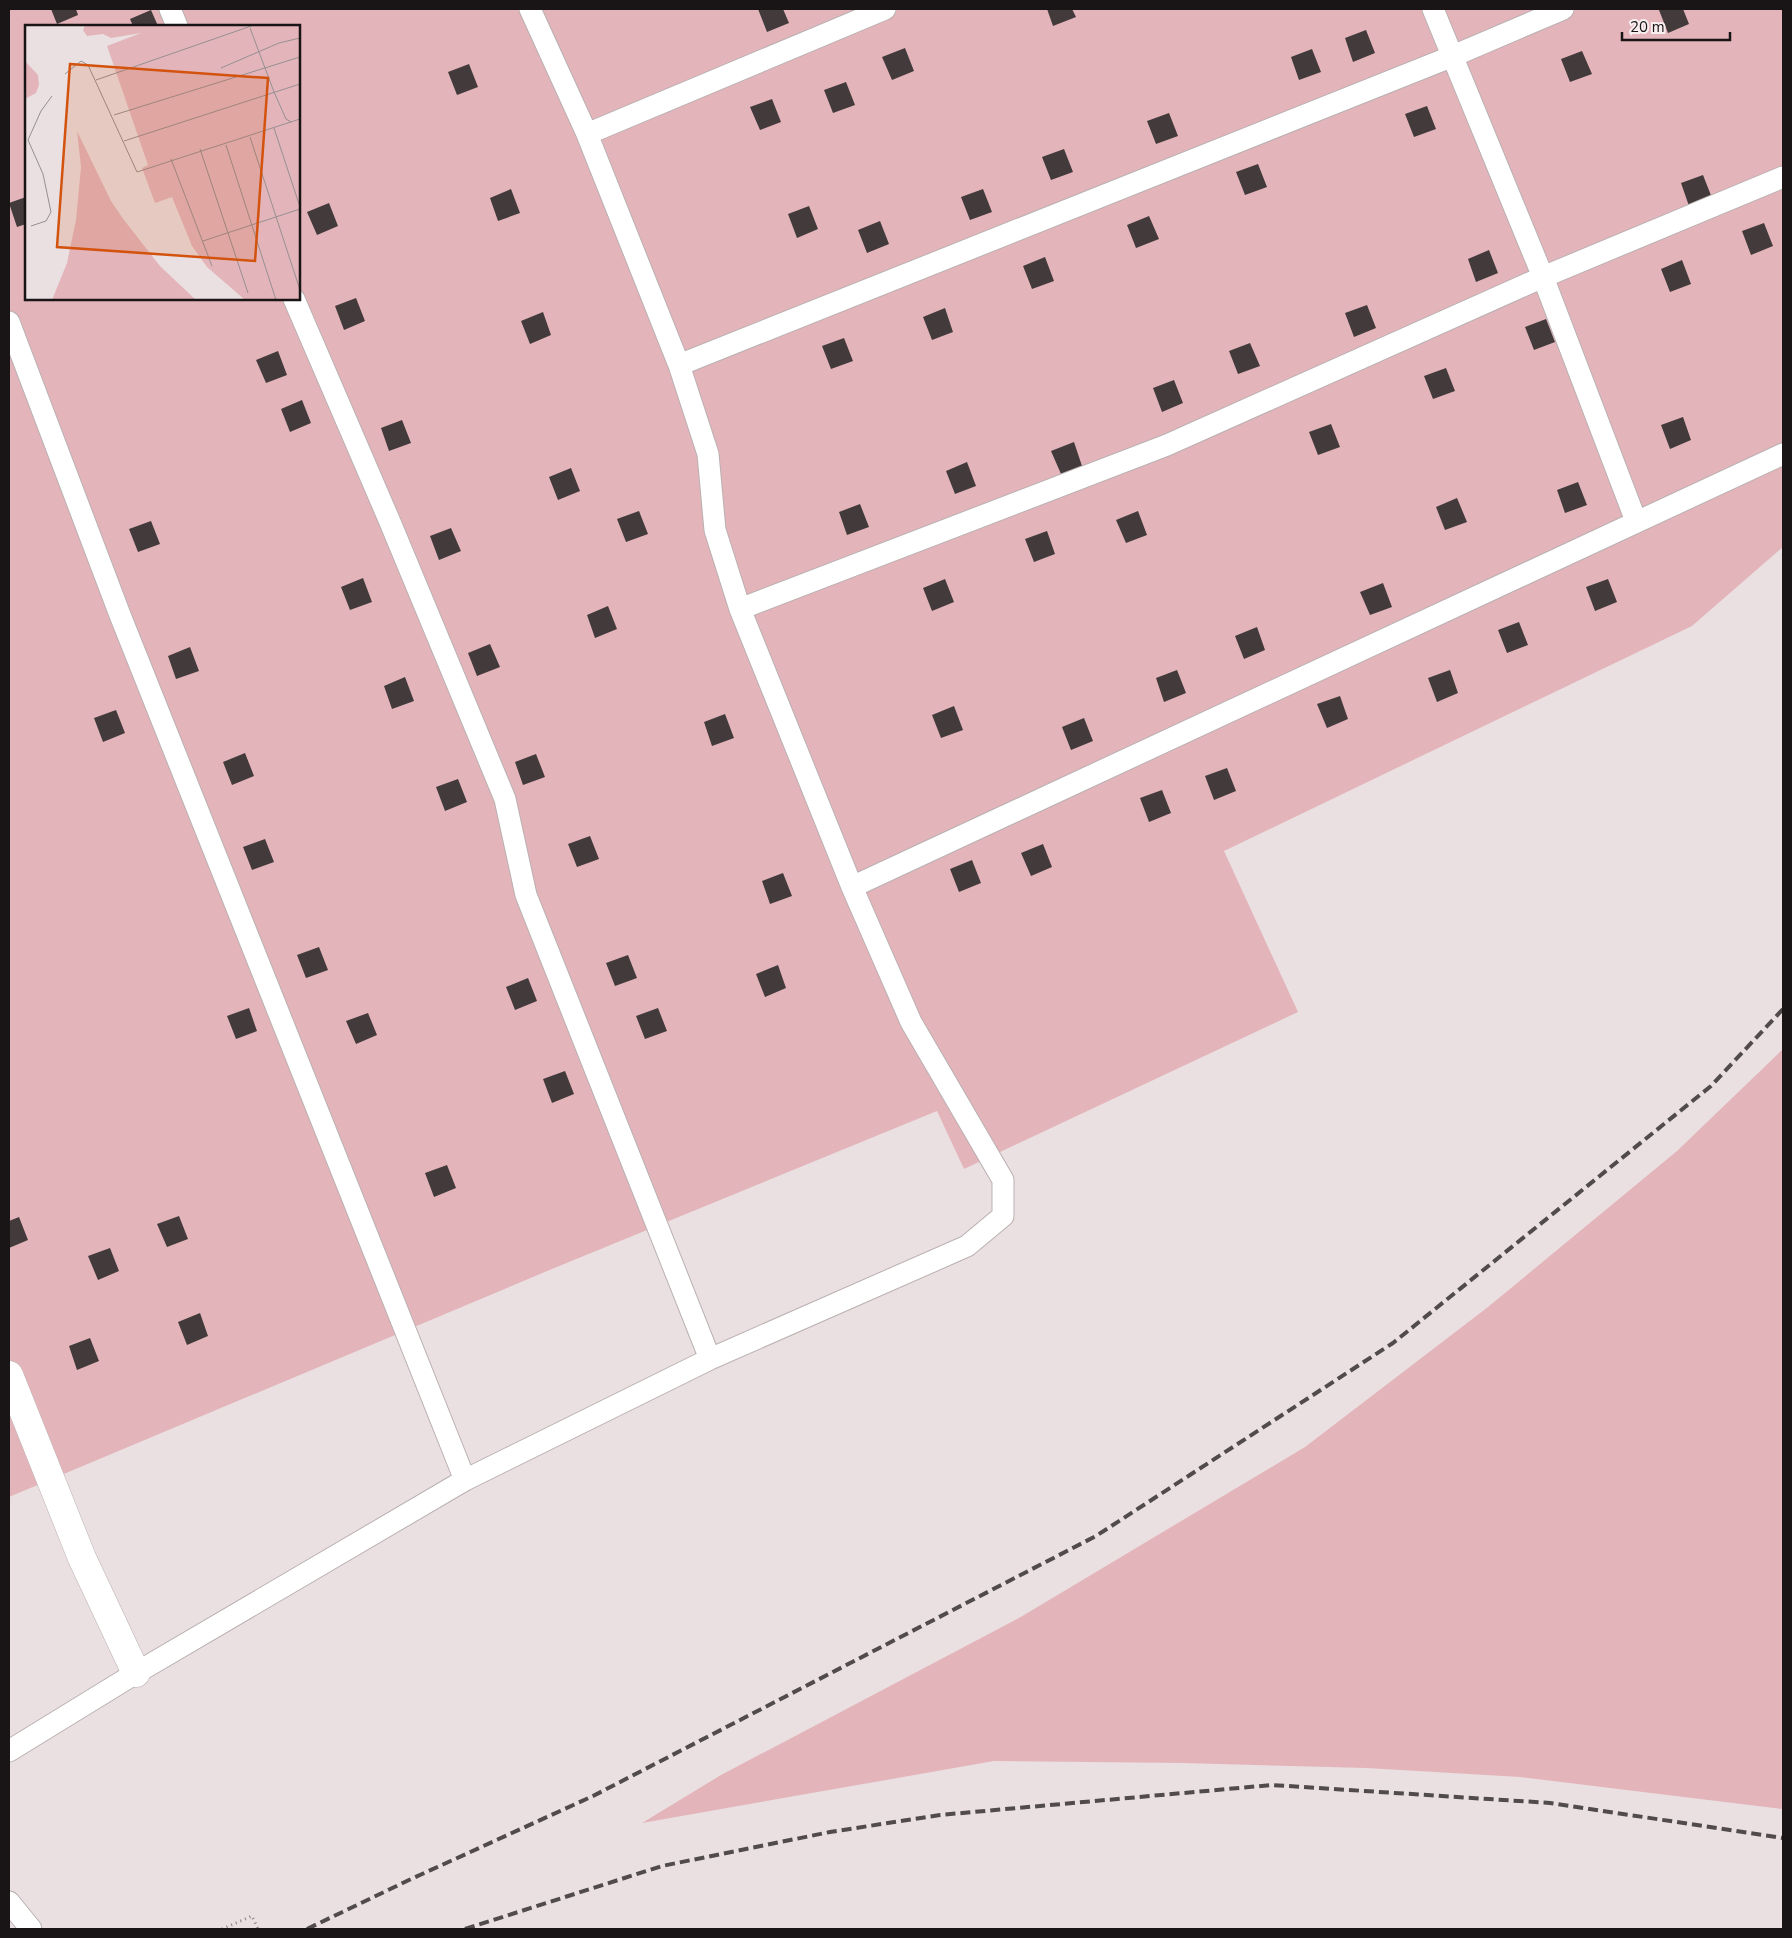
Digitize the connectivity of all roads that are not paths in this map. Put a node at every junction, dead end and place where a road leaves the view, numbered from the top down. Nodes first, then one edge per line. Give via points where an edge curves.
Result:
1 (170, 9) edge
2 (530, 9) edge
3 (885, 9) edge
4 (1433, 9) edge
5 (1563, 9) edge
6 (177, 25) edge
7 (1453, 56) junction
8 (587, 134) junction
9 (1783, 177) edge
10 (1543, 277) junction
11 (294, 300) edge
12 (9, 322) edge
13 (679, 365) junction
14 (1783, 454) edge
15 (1636, 522) junction
16 (740, 609) junction
17 (852, 887) junction
18 (710, 1359) junction
19 (9, 1375) edge
20 (465, 1480) junction
21 (136, 1673) junction
22 (9, 1751) edge
23 (9, 1902) edge
24 (31, 1929) edge

1 - 6 lane
2 - 8 lane
3 - 8 lane
4 - 7 lane
5 - 7 lane
7 - 10 lane
7 - 13 lane
8 - 13 lane
9 - 10 lane
10 - 15 lane
10 - 16 lane via 1168,445
11 - 18 lane via 504,799 526,895
12 - 20 lane via 123,625
13 - 16 lane via 708,454 715,530
14 - 15 lane
15 - 17 lane
16 - 17 lane
17 - 18 lane via 912,1022 1003,1180 1002,1216 967,1246
18 - 20 lane
19 - 21 street via 82,1558
20 - 21 lane
21 - 22 lane
23 - 24 lane

